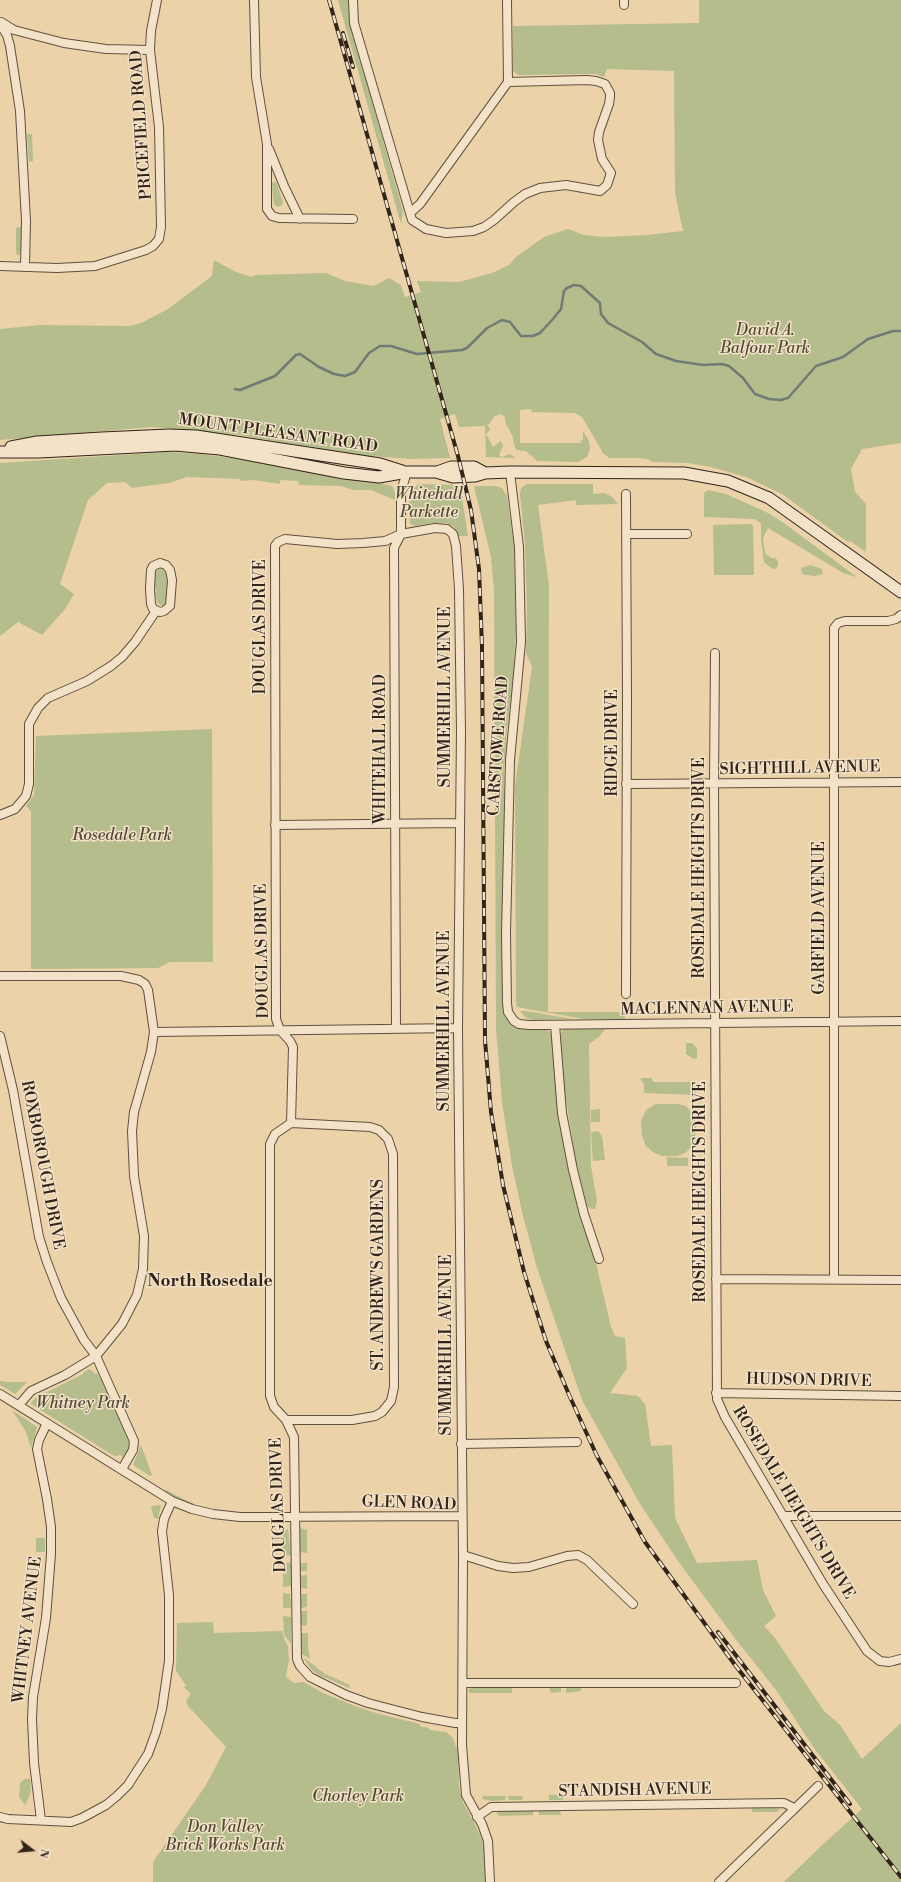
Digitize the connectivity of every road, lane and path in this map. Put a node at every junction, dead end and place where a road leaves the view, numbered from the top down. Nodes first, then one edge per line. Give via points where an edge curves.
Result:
1 (157, 0) edge
2 (254, 0) edge
3 (353, 0) edge
4 (507, 0) edge
5 (0, 23) edge
6 (150, 50) junction
7 (508, 82) junction
8 (267, 144) junction
9 (410, 213) junction
10 (300, 219) junction
11 (353, 219) dead end
12 (0, 266) edge
13 (25, 267) junction
14 (0, 450) edge
15 (407, 472) junction
16 (510, 472) junction
17 (626, 494) dead end
18 (400, 534) junction
19 (626, 534) junction
20 (686, 534) dead end
21 (901, 592) edge
22 (156, 611) junction
23 (901, 615) edge
24 (715, 653) dead end
25 (901, 782) edge
26 (834, 783) junction
27 (626, 784) junction
28 (714, 784) junction
29 (0, 815) edge
30 (459, 823) junction
31 (395, 824) junction
32 (276, 825) junction
33 (0, 976) edge
34 (626, 994) dead end
35 (514, 1021) joint
36 (833, 1021) junction
37 (901, 1021) edge
38 (714, 1022) junction
39 (555, 1025) junction
40 (396, 1028) junction
41 (458, 1028) junction
42 (280, 1030) junction
43 (154, 1032) junction
44 (0, 1036) edge
45 (291, 1123) junction
46 (599, 1259) dead end
47 (716, 1279) junction
48 (834, 1279) junction
49 (901, 1280) edge
50 (96, 1356) junction
51 (716, 1393) junction
52 (0, 1394) edge
53 (901, 1396) edge
54 (19, 1405) junction
55 (286, 1420) junction
56 (46, 1423) junction
57 (577, 1442) dead end
58 (461, 1444) junction
59 (122, 1469) junction
60 (172, 1501) junction
61 (295, 1516) junction
62 (462, 1516) junction
63 (783, 1516) junction
64 (901, 1516) edge
65 (463, 1555) junction
66 (633, 1604) dead end
67 (901, 1659) edge
68 (463, 1683) junction
69 (736, 1683) dead end
70 (462, 1723) junction
71 (818, 1786) dead end
72 (794, 1808) junction
73 (0, 1817) edge
74 (478, 1817) junction
75 (41, 1820) junction
76 (490, 1882) edge
77 (719, 1882) edge

1 - 6 street, PRICEFIELD ROAD
2 - 8 street via 256,76
3 - 9 street via 354,23
4 - 7 street
5 - 6 street via 14,30 64,43 101,49
5 - 13 street via 10,46 20,111 25,185
6 - 13 street, PRICEFIELD ROAD via 159,127 159,239 153,246 136,254 95,266
7 - 9 street via 420,204
7 - 9 street via 596,80 605,84 610,97 598,140 602,159 611,173 608,185 600,191 566,185 540,188 525,194 494,220 473,231 446,233 431,230 412,220
8 - 10 street
8 - 10 street via 267,209 275,218
10 - 11 street
12 - 13 street
14 - 15 main road, MOUNT PLEASANT ROAD via 39,452 175,445 220,449 344,472 379,476
15 - 16 main road, MOUNT PLEASANT ROAD via 436,472 453,476
15 - 18 street, WHITEHALL ROAD via 401,491
16 - 21 main road, MOUNT PLEASANT ROAD via 684,472 728,481 769,498
16 - 35 street, CARSTOWE ROAD via 519,547 521,642 510,760 506,934 507,1003 508,1012
17 - 19 street, RIDGE DRIVE
18 - 30 street, SUMMERHILL AVENUE via 435,528 447,529 455,539 460,589
18 - 31 street, WHITEHALL ROAD via 394,548
18 - 32 street, DOUGLAS DRIVE via 385,541 363,544 294,539 278,542 275,552
19 - 20 street
19 - 27 street, RIDGE DRIVE
22 - 22 street via 168,609 171,599 172,574 160,563 153,566 150,576 151,604
22 - 29 street via 132,646 111,666 87,681 48,698 38,708 29,724 29,784 26,796 15,810
23 - 26 street, GARFIELD AVENUE via 888,621 845,621 838,623 834,628
24 - 28 street, ROSEDALE HEIGHTS DRIVE
25 - 26 street, SIGHTHILL AVENUE
26 - 28 street, SIGHTHILL AVENUE
26 - 36 street, GARFIELD AVENUE
27 - 28 street, SIGHTHILL AVENUE
27 - 34 street, RIDGE DRIVE
28 - 38 street, ROSEDALE HEIGHTS DRIVE
30 - 31 street
30 - 41 street, SUMMERHILL AVENUE
31 - 32 street
31 - 40 street, WHITEHALL ROAD
32 - 42 street, DOUGLAS DRIVE via 275,992 276,1019
33 - 43 street via 121,976 140,980 148,990
35 - 39 street, MACLENNAN AVENUE via 520,1024
36 - 37 street, MACLENNAN AVENUE
36 - 38 street, MACLENNAN AVENUE
36 - 48 street, GARFIELD AVENUE
38 - 39 street, MACLENNAN AVENUE
38 - 47 street, ROSEDALE HEIGHTS DRIVE
39 - 46 street via 562,1113 584,1214
40 - 41 street
40 - 42 street
41 - 58 street, SUMMERHILL AVENUE
42 - 43 street
42 - 45 street, DOUGLAS DRIVE via 293,1047
43 - 50 street via 134,1112 132,1132 134,1176 144,1236 141,1282 130,1312
44 - 50 street, ROXBOROUGH DRIVE via 13,1090 41,1244 61,1298 84,1340
45 - 55 street, DOUGLAS DRIVE via 275,1134 270,1144 269,1165 270,1396 274,1407
45 - 55 street, ST. ANDREW'S GARDENS via 370,1127 379,1130 388,1139 392,1154 394,1387 390,1401 382,1412 375,1416 352,1420
47 - 48 street
47 - 51 street, ROSEDALE HEIGHTS DRIVE
48 - 49 street
50 - 54 street via 65,1375 31,1390
50 - 59 street, ROXBOROUGH DRIVE via 134,1441 133,1450
51 - 53 street, HUDSON DRIVE
51 - 63 street, ROSEDALE HEIGHTS DRIVE via 718,1405
52 - 54 street, GLEN ROAD
54 - 56 street, GLEN ROAD
55 - 61 street, DOUGLAS DRIVE via 294,1437
56 - 59 street, GLEN ROAD
56 - 75 street, WHITNEY AVENUE via 37,1449 51,1527 51,1554 46,1618 33,1697 32,1719
57 - 58 street
58 - 62 street, SUMMERHILL AVENUE
59 - 60 street, GLEN ROAD
60 - 61 street, GLEN ROAD via 192,1509 223,1516
60 - 75 street via 162,1530 169,1595 168,1668 162,1709 148,1754 128,1785 106,1805 71,1822
61 - 62 street, GLEN ROAD
61 - 70 street, DOUGLAS DRIVE via 296,1652 300,1666 319,1682 368,1703 422,1717
62 - 65 street, GLEN ROAD
63 - 64 street
63 - 67 street, ROSEDALE HEIGHTS DRIVE via 867,1651 880,1661
65 - 66 street via 513,1568 529,1567 578,1555 587,1560
65 - 68 street, GLEN ROAD
68 - 69 street
68 - 70 street
70 - 74 street via 465,1789
71 - 72 street
72 - 74 street, STANDISH AVENUE via 784,1803 491,1806
72 - 77 street
73 - 75 street
74 - 76 street via 488,1841

